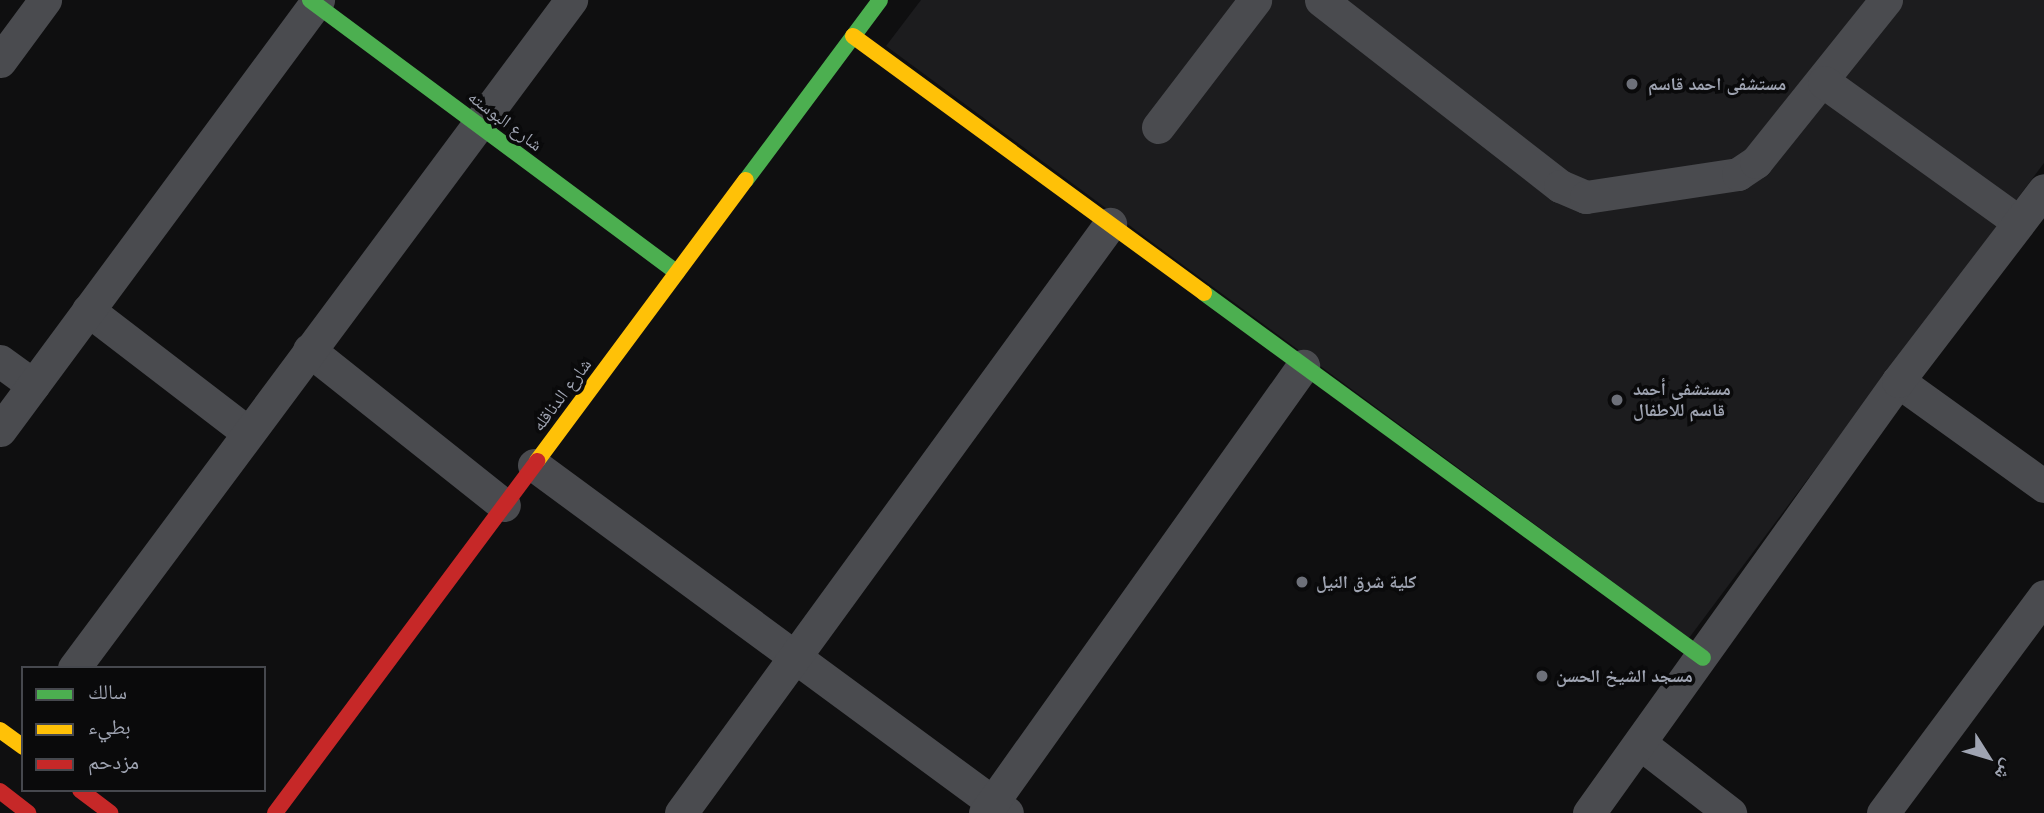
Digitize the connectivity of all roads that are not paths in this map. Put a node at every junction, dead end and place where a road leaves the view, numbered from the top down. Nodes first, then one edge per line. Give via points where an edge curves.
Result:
1 (45, 0) edge
2 (571, 0) edge
3 (880, 0) edge
4 (1255, 0) edge
5 (1321, 0) edge
6 (1886, 0) edge
7 (315, 1) edge
8 (853, 36) junction
9 (0, 61) edge
10 (1824, 82) junction
11 (477, 124) junction
12 (1157, 127) dead end
13 (2044, 190) edge
14 (2020, 222) junction
15 (1110, 225) junction
16 (677, 273) junction
17 (88, 310) junction
18 (309, 350) junction
19 (0, 360) edge
20 (1303, 366) junction
21 (1898, 381) junction
22 (33, 385) junction
23 (0, 430) edge
24 (247, 432) junction
25 (534, 465) junction
26 (2044, 485) edge
27 (504, 505) junction
28 (2044, 596) edge
29 (799, 657) junction
30 (1703, 658) junction
31 (75, 666) edge
32 (1640, 744) junction
33 (0, 791) edge
34 (83, 792) edge
35 (995, 810) edge
36 (28, 813) edge
37 (110, 813) edge
38 (275, 813) edge
39 (681, 813) edge
40 (1589, 813) edge
41 (1730, 813) edge
42 (1883, 813) edge

1 - 9 street
2 - 11 street
3 - 8 street, شارع الدناقله
4 - 12 street
5 - 10 street via 1560,186 1586,197 1738,174 1756,162
6 - 10 street
7 - 11 street, شارع البوسته
7 - 17 street
8 - 15 street
8 - 16 street, شارع الدناقله
10 - 14 street
11 - 16 street, شارع البوسته
11 - 18 street
13 - 14 street
14 - 21 street
15 - 20 street
15 - 29 street
16 - 25 street, شارع الدناقله
17 - 22 street
17 - 24 street
18 - 24 street
18 - 27 street
19 - 22 street
20 - 30 street
20 - 35 street
21 - 26 street
21 - 30 street
22 - 23 street
24 - 31 street
25 - 27 street, شارع الدناقله
25 - 29 street
27 - 38 street, شارع الدناقله
28 - 42 street
29 - 35 street
29 - 39 street
30 - 32 street
32 - 40 street
32 - 41 street
33 - 36 street
34 - 37 street

